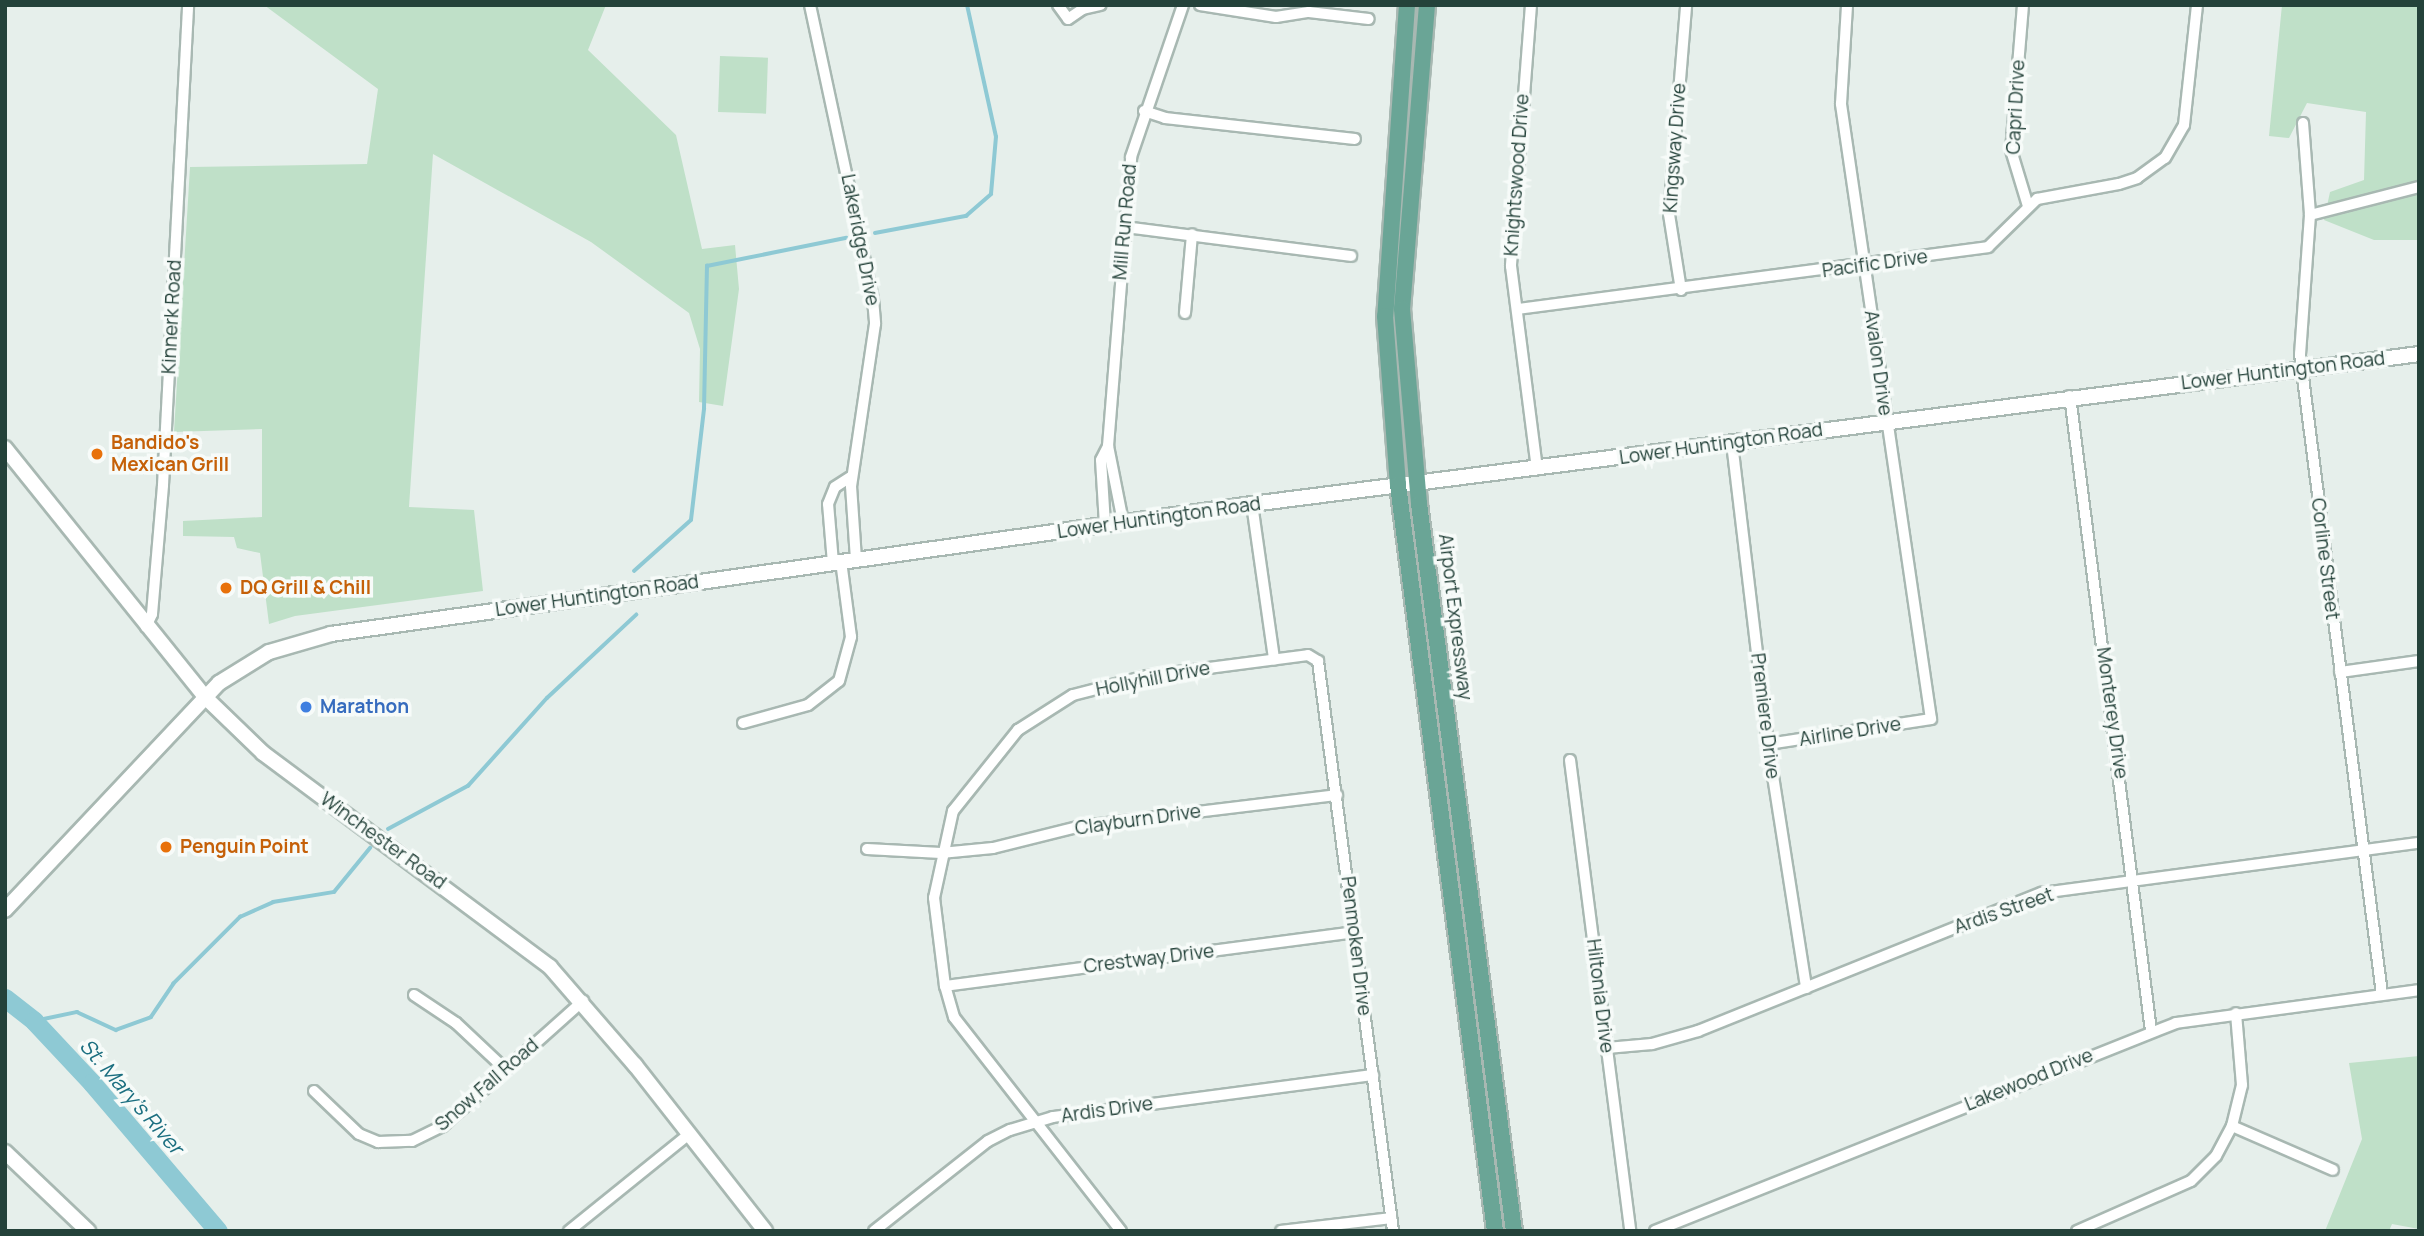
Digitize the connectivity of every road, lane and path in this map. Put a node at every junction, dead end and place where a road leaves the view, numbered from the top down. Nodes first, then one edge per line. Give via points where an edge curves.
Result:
1 (188, 5) edge
2 (810, 5) edge
3 (1058, 5) edge
4 (1101, 5) edge
5 (1183, 5) edge
6 (1200, 5) edge
7 (1407, 5) edge
8 (1427, 5) edge
9 (1531, 5) edge
10 (1686, 5) edge
11 (1847, 5) edge
12 (2023, 5) edge
13 (2197, 5) edge
14 (1368, 19) dead end
15 (1144, 111) junction
16 (2303, 122) dead end
17 (1355, 139) dead end
18 (2419, 187) edge
19 (2028, 206) junction
20 (2310, 215) junction
21 (1125, 227) junction
22 (1192, 234) junction
23 (1351, 256) dead end
24 (1864, 265) junction
25 (1681, 290) junction
26 (1518, 309) junction
27 (1185, 313) dead end
28 (2419, 354) edge
29 (2302, 369) junction
30 (2070, 396) junction
31 (1886, 421) junction
32 (1732, 443) junction
33 (1108, 446) junction
34 (5, 448) edge
35 (1537, 469) junction
36 (852, 477) junction
37 (1418, 484) junction
38 (1398, 485) junction
39 (1252, 504) junction
40 (1123, 522) junction
41 (1105, 525) junction
42 (856, 559) junction
43 (837, 562) junction
44 (146, 627) junction
45 (1274, 659) junction
46 (1318, 661) joint
47 (2419, 661) edge
48 (2340, 672) junction
49 (205, 697) junction
50 (1931, 719) joint
51 (743, 723) dead end
52 (1769, 744) junction
53 (1570, 760) dead end
54 (1337, 795) junction
55 (2419, 843) edge
56 (867, 849) dead end
57 (2363, 851) junction
58 (941, 853) junction
59 (2135, 881) junction
60 (5, 910) edge
61 (1354, 932) junction
62 (945, 985) junction
63 (1805, 988) junction
64 (2419, 990) edge
65 (2382, 994) junction
66 (414, 995) dead end
67 (583, 1001) junction
68 (2236, 1013) junction
69 (2151, 1031) junction
70 (1607, 1048) junction
71 (505, 1069) junction
72 (1373, 1075) junction
73 (314, 1091) dead end
74 (1035, 1123) junction
75 (2232, 1126) junction
76 (689, 1134) junction
77 (5, 1152) edge
78 (2333, 1170) dead end
79 (1391, 1217) junction
80 (88, 1231) edge
81 (569, 1231) edge
82 (765, 1231) edge
83 (874, 1231) edge
84 (1121, 1231) edge
85 (1281, 1231) edge
86 (1393, 1231) edge
87 (1495, 1231) edge
88 (1514, 1231) edge
89 (1630, 1231) edge
90 (1655, 1231) edge
91 (2077, 1231) edge

1 - 44 street, Kinnerk Road via 163,485 152,614
2 - 36 street, Lakeridge Drive via 873,299 875,324
3 - 4 street via 1068,19
5 - 15 street, Mill Run Road
6 - 14 street via 1276,16 1309,12
7 - 38 main road, Airport Expressway via 1385,316
8 - 37 main road, Airport Expressway via 1402,309
9 - 26 street, Knightswood Drive via 1512,212 1511,266
10 - 25 street, Kingsway Drive via 1669,214
11 - 24 street, Avalon Drive via 1842,104
12 - 19 street, Capri Drive via 2011,150
13 - 19 street, Pacific Drive via 2185,125 2165,159 2137,178 2053,192
15 - 17 street via 1165,118
15 - 21 street, Mill Run Road via 1131,157
16 - 20 street, Corline Street
18 - 20 street
19 - 24 street, Pacific Drive via 2017,223 1988,247
20 - 29 street, Corline Street
21 - 22 street
21 - 33 street, Mill Run Road
22 - 23 street via 1253,246
22 - 27 street
24 - 25 street, Pacific Drive
24 - 31 street, Avalon Drive
25 - 26 street, Pacific Drive
26 - 35 street, Knightswood Drive
28 - 29 main road, Lower Huntington Road
29 - 30 main road, Lower Huntington Road
29 - 48 street, Corline Street
30 - 31 main road, Lower Huntington Road
30 - 59 street, Monterey Drive
31 - 32 main road, Lower Huntington Road
31 - 50 street, Avalon Drive
32 - 35 main road, Lower Huntington Road
32 - 52 street, Premiere Drive
33 - 40 street, Mill Run Road
33 - 41 street, Mill Run Road via 1101,460
34 - 44 main road, Winchester Road
35 - 37 main road, Lower Huntington Road
36 - 42 street, Lakeridge Drive
36 - 43 street via 835,487 828,503
37 - 38 main road, Lower Huntington Road
37 - 88 main road, Airport Expressway
38 - 39 main road, Lower Huntington Road
38 - 87 main road, Airport Expressway
39 - 40 main road, Lower Huntington Road
39 - 45 street
40 - 41 main road, Lower Huntington Road
41 - 42 main road, Lower Huntington Road
42 - 43 main road, Lower Huntington Road
43 - 49 main road, Lower Huntington Road via 331,634 268,652
43 - 51 street via 852,637 839,681 808,705
44 - 49 main road, Winchester Road
45 - 46 street, Hollyhill Drive via 1308,655
45 - 58 street, Hollyhill Drive via 1147,676 1073,695 1046,710 1018,730 965,791 953,811
46 - 54 street, Penmoken Drive
47 - 48 street
48 - 57 street, Corline Street
49 - 60 main road, Lower Huntington Road
49 - 67 main road, Winchester Road via 263,753 533,953
50 - 52 street, Airline Drive
52 - 63 street, Premiere Drive
53 - 70 street, Hiltonia Drive
54 - 58 street, Clayburn Drive via 1081,826 993,848
54 - 61 street, Penmoken Drive
55 - 57 street, Ardis Street
56 - 58 street, Clayburn Drive
57 - 59 street, Ardis Street
57 - 65 street, Corline Street
58 - 62 street, Hollyhill Drive via 934,898
59 - 63 street, Ardis Street via 2042,894
59 - 69 street, Monterey Drive
61 - 62 street, Crestway Drive
61 - 72 street, Penmoken Drive
62 - 74 street, Hollyhill Drive via 954,1017 968,1041
63 - 70 street, Ardis Street via 1676,1038
64 - 65 street, Lakewood Drive
65 - 68 street, Lakewood Drive
66 - 71 street via 456,1023
67 - 71 street, Snow Fall Road
67 - 76 main road, Winchester Road
68 - 69 street, Lakewood Drive
68 - 75 street via 2242,1085
69 - 90 street, Lakewood Drive
70 - 89 street, Hiltonia Drive
71 - 73 street, Snow Fall Road via 443,1126 425,1137 395,1144 359,1134
72 - 74 street, Ardis Drive
72 - 79 street, Penmoken Drive
74 - 83 street, Ardis Drive via 988,1141
74 - 84 street, Hollyhill Drive
75 - 78 street
75 - 91 street via 2216,1156 2191,1181
76 - 81 street
76 - 82 main road, Winchester Road
77 - 80 main road
79 - 85 street
79 - 86 street, Penmoken Drive

